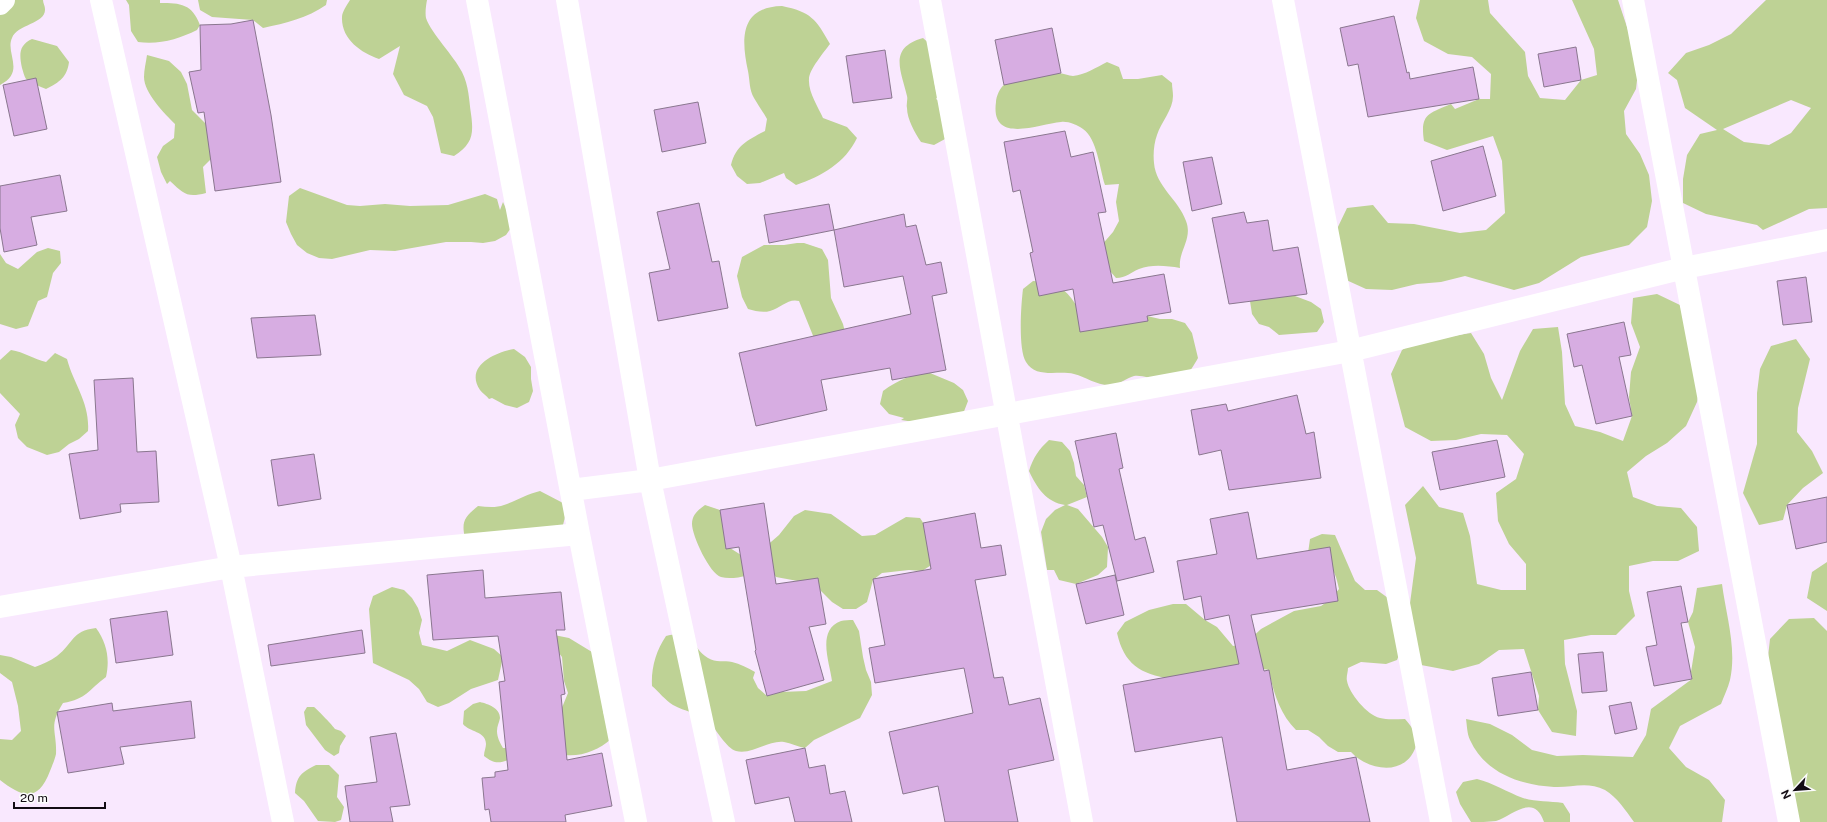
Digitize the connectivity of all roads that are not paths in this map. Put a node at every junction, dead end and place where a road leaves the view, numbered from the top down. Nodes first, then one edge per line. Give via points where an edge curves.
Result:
1 (4, 0) edge
2 (101, 0) edge
3 (477, 0) edge
4 (567, 0) edge
5 (930, 0) edge
6 (1283, 0) edge
7 (1633, 0) edge
8 (0, 4) edge
9 (1827, 240) edge
10 (1684, 268) junction
11 (1350, 351) junction
12 (1007, 414) junction
13 (650, 480) junction
14 (571, 490) junction
15 (579, 534) junction
16 (232, 567) junction
17 (0, 607) edge
18 (283, 822) edge
19 (636, 822) edge
20 (724, 822) edge
21 (1082, 822) edge
22 (1441, 822) edge
23 (1789, 822) edge

1 - 8 street
2 - 16 street
3 - 14 street
4 - 13 street
5 - 12 street
6 - 11 street
7 - 10 street
9 - 10 street
10 - 11 street
10 - 23 street
11 - 12 street
11 - 22 street
12 - 13 street
12 - 21 street
13 - 14 street
13 - 20 street
14 - 15 street
15 - 16 street
15 - 19 street
16 - 17 street
16 - 18 street

